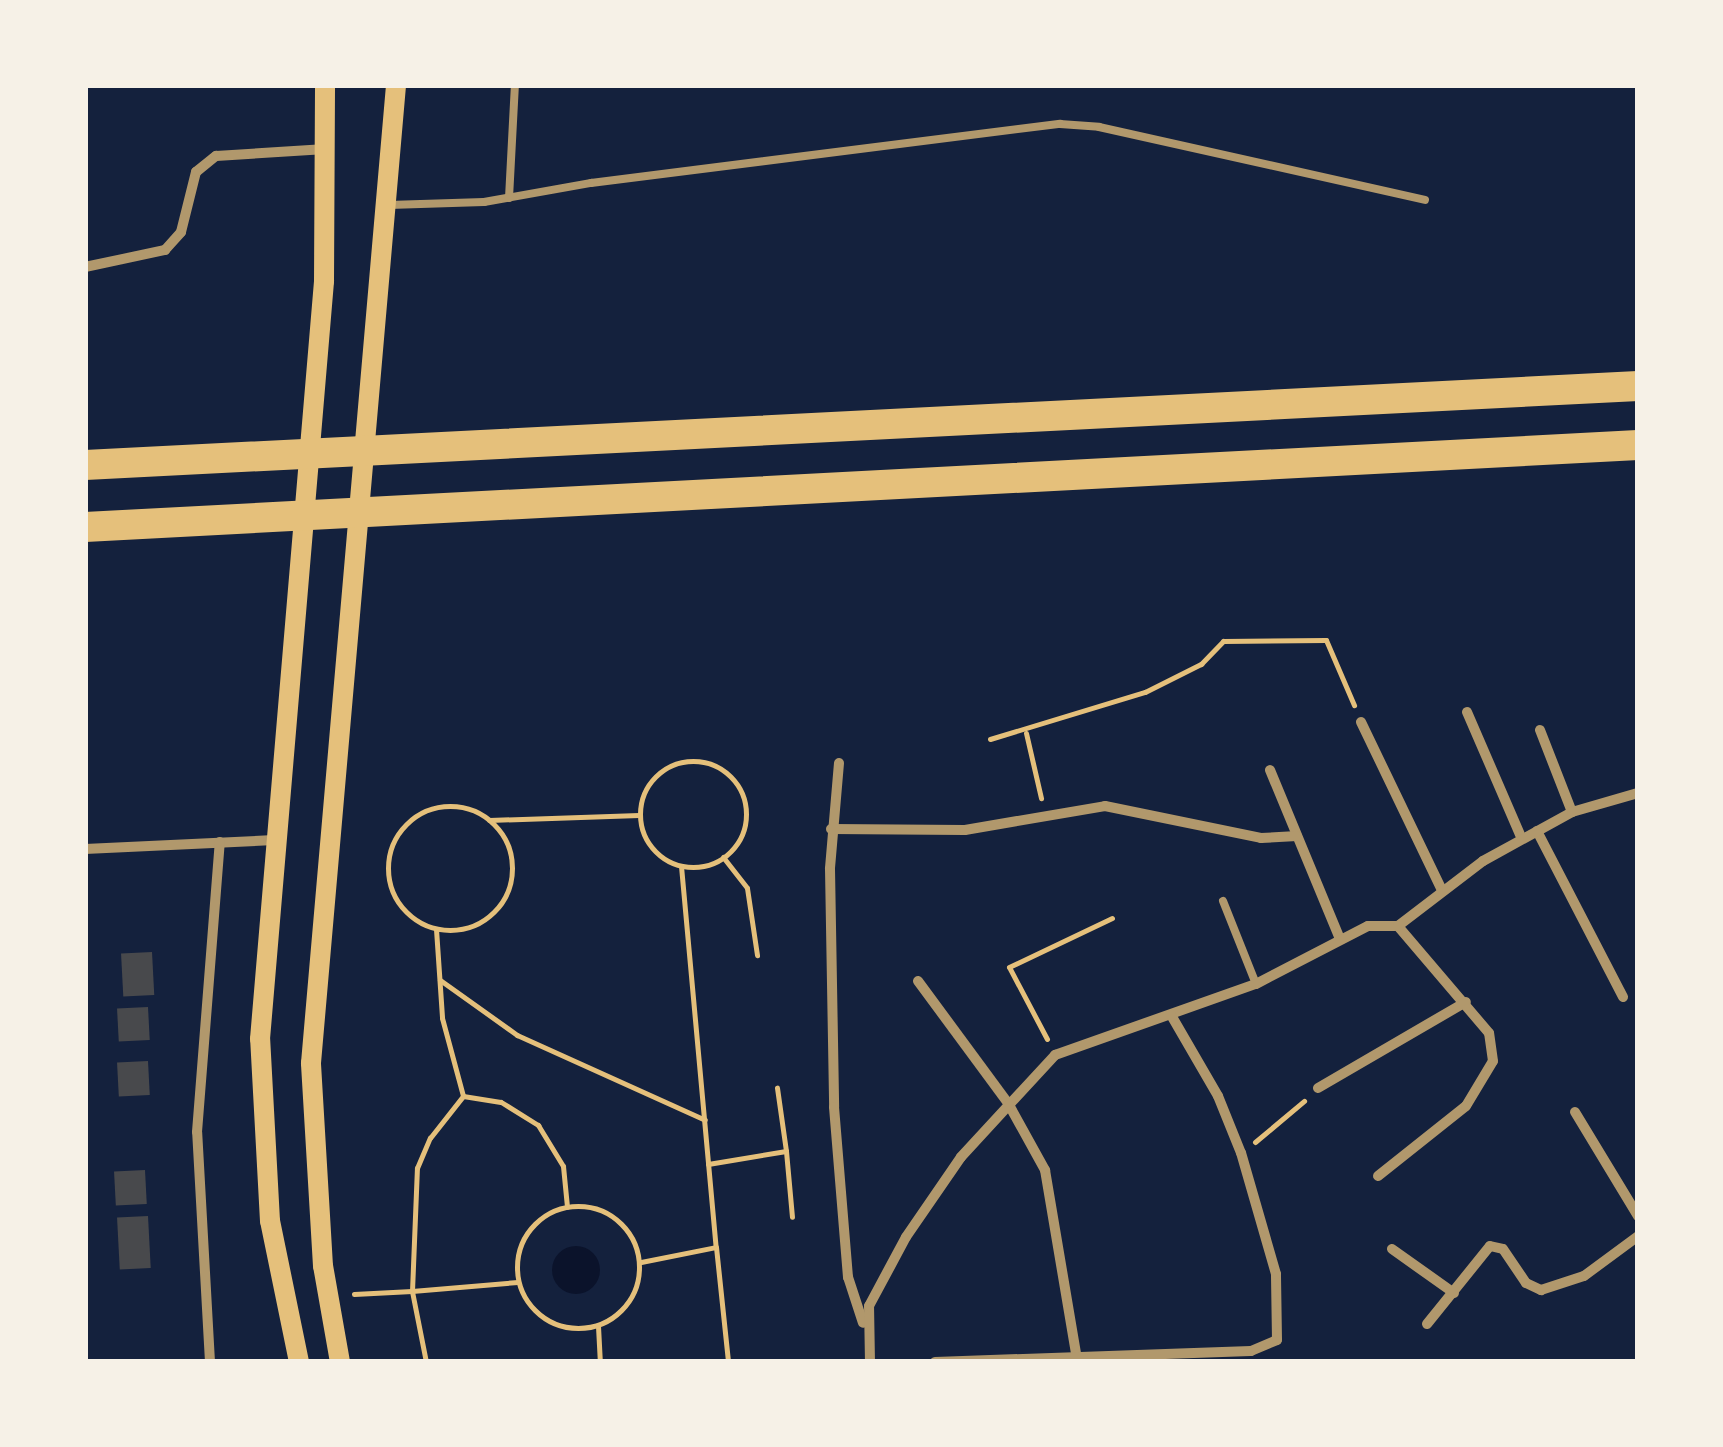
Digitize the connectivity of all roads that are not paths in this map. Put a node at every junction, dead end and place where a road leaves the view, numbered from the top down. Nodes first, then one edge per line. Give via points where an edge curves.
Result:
1 (325, 85) edge
2 (396, 85) edge
3 (515, 85) edge
4 (327, 148) junction
5 (509, 198) junction
6 (1425, 200) dead end
7 (386, 205) junction
8 (85, 267) edge
9 (1638, 386) edge
10 (1638, 445) edge
11 (85, 466) edge
12 (85, 527) edge
13 (1467, 712) dead end
14 (1360, 722) road end
15 (1540, 730) dead end
16 (839, 763) dead end
17 (1270, 770) dead end
18 (1638, 793) edge
19 (1572, 812) junction
20 (831, 828) junction
21 (1537, 831) junction
22 (1297, 836) junction
23 (1522, 839) junction
24 (274, 840) junction
25 (220, 842) junction
26 (85, 849) edge
27 (1442, 890) junction
28 (1223, 901) dead end
29 (1398, 926) junction
30 (1340, 939) junction
31 (918, 980) dead end
32 (1256, 984) junction
33 (1623, 997) dead end
34 (1466, 1002) junction
35 (1172, 1015) junction
36 (1318, 1088) road end
37 (1008, 1104) junction
38 (1575, 1112) dead end
39 (1378, 1176) dead end
40 (1638, 1216) edge
41 (1638, 1236) edge
42 (1392, 1249) dead end
43 (1454, 1294) junction
44 (1427, 1324) dead end
45 (865, 1327) junction
46 (1076, 1353) junction
47 (210, 1362) edge
48 (299, 1362) edge
49 (340, 1362) edge
50 (870, 1362) edge
51 (935, 1362) edge

1 - 4 main road
2 - 7 main road
3 - 5 lane
4 - 8 street via 216,156 196,172 181,232 165,250
4 - 24 main road via 313,404
5 - 6 lane via 1060,124 1099,127
5 - 7 lane via 434,208
7 - 49 main road via 311,1063 314,1175
9 - 11 highway
10 - 12 highway
13 - 23 street
14 - 27 street
15 - 19 street
16 - 20 street
17 - 22 street
18 - 19 street
19 - 21 street
20 - 22 street via 931,832 1105,806 1262,838
20 - 45 street via 834,1107 848,1278
21 - 23 street
21 - 33 street
22 - 30 street
23 - 27 street
24 - 25 street
24 - 48 main road via 260,1106 270,1221
25 - 26 street
25 - 47 street via 197,1132
27 - 29 street
28 - 32 lane
29 - 30 street via 1368,926
29 - 34 street
30 - 32 street
31 - 37 street
32 - 35 street
34 - 36 street
34 - 39 street via 1489,1033 1492,1061 1466,1106
35 - 37 street via 1056,1055
35 - 46 street via 1241,1153 1276,1274 1277,1340 1251,1351
37 - 45 street via 906,1237 874,1293
37 - 46 street via 1050,1186
38 - 40 street
41 - 43 street via 1584,1276 1541,1290 1526,1284 1502,1249 1490,1246
42 - 43 street
43 - 44 street
45 - 50 street
46 - 51 street

